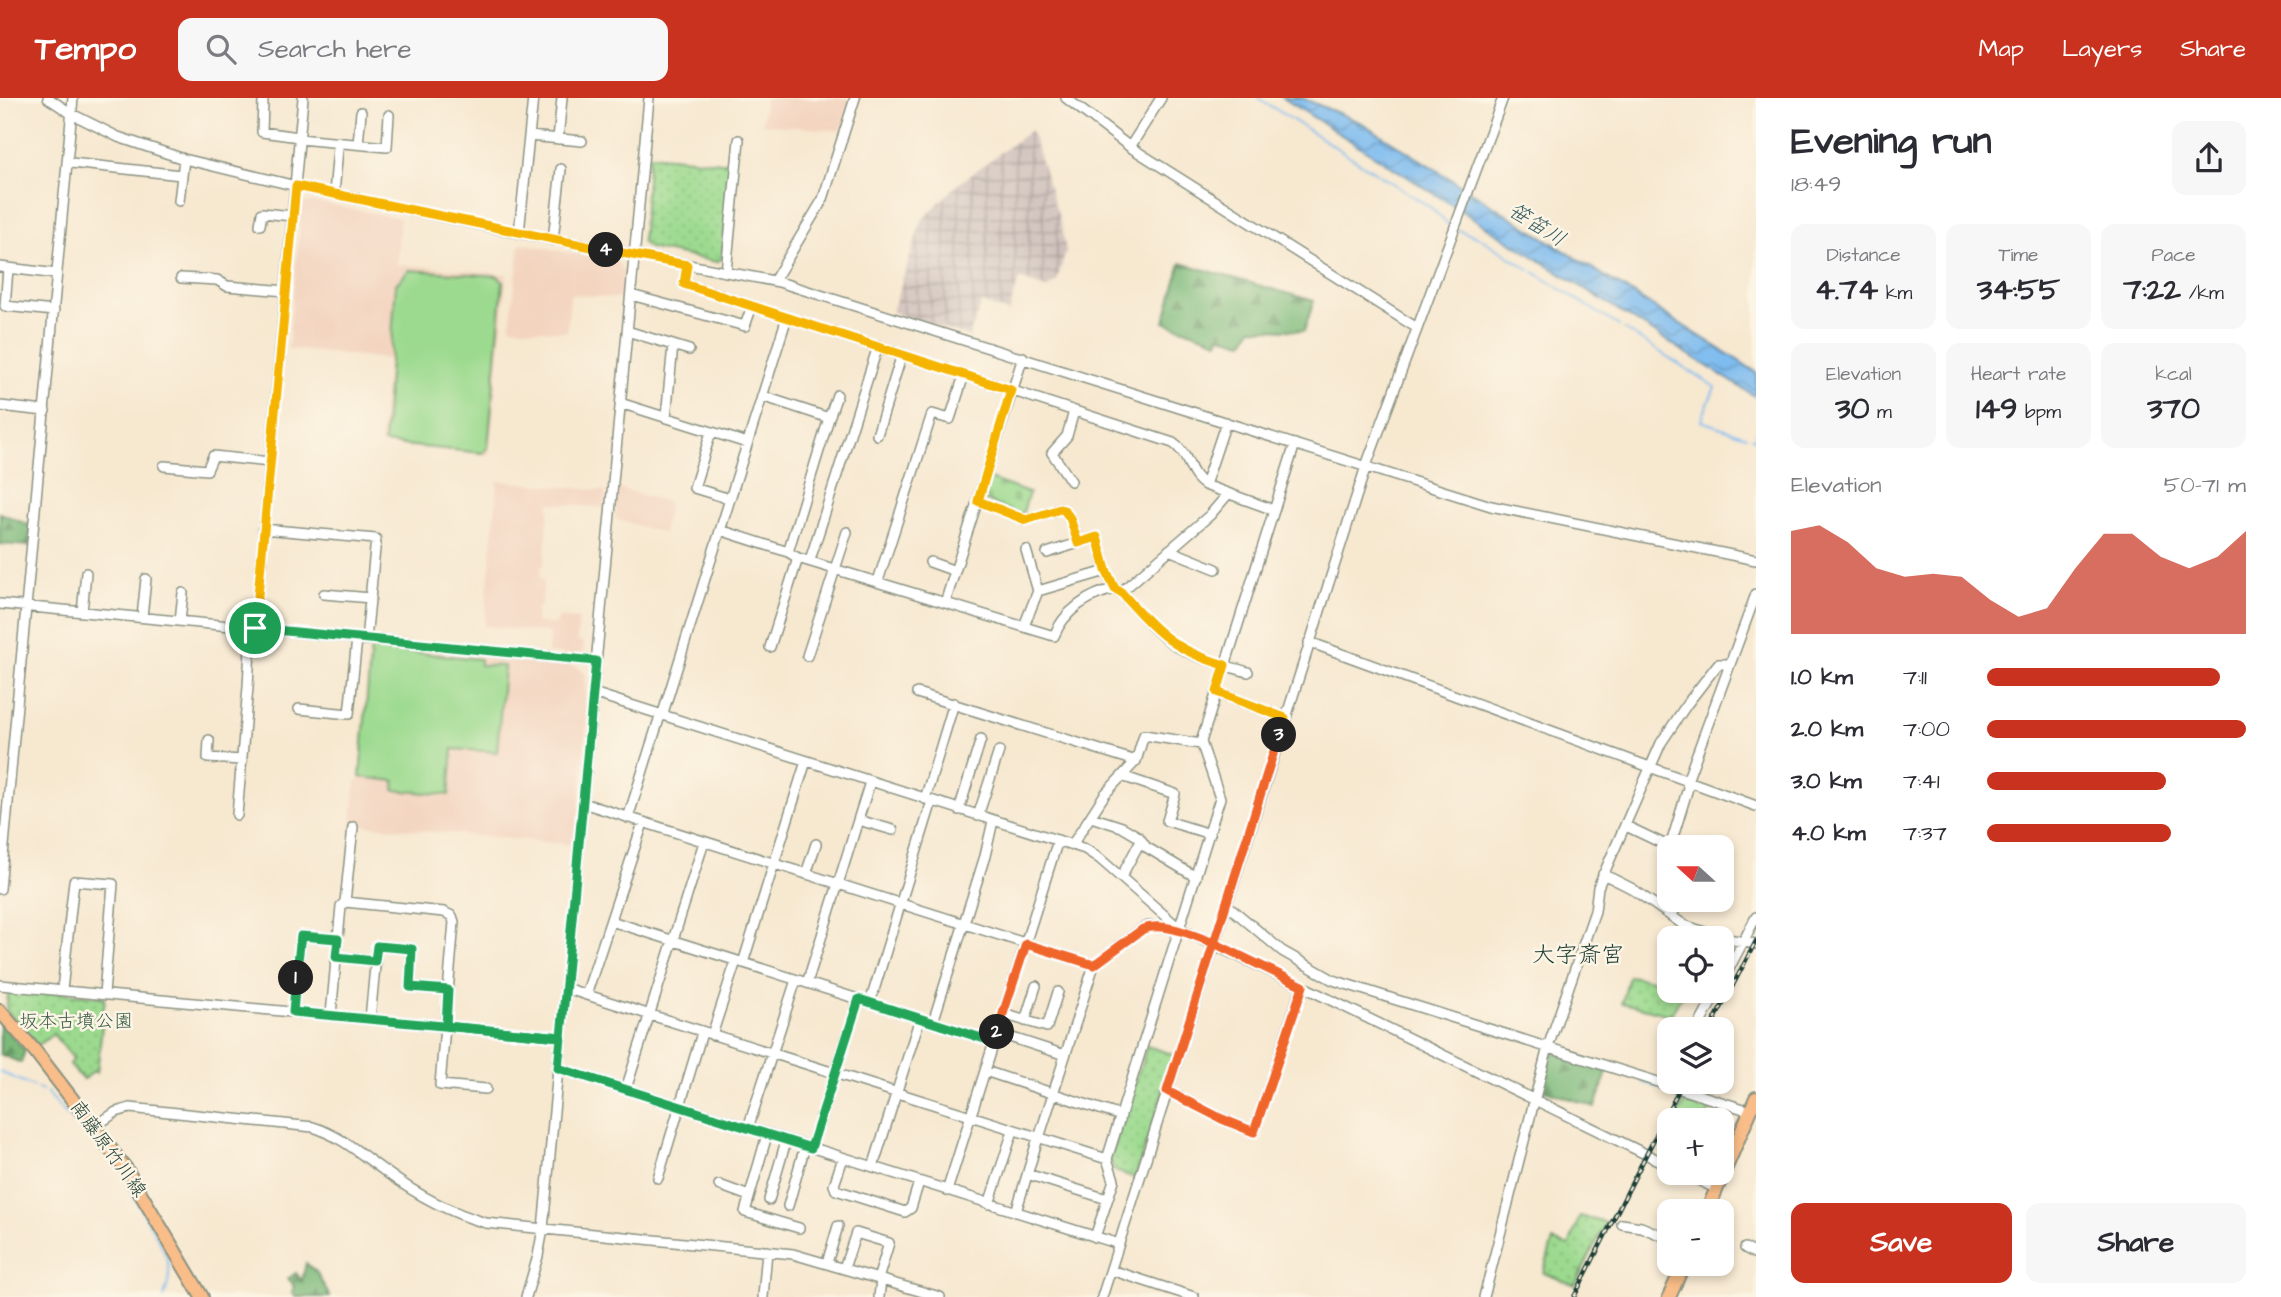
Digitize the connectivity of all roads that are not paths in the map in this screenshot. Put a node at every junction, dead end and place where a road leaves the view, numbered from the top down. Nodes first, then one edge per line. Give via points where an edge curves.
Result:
1 (48, 98) edge
2 (73, 98) edge
3 (303, 98) edge
4 (533, 98) edge
5 (562, 98) edge
6 (649, 98) edge
7 (855, 98) edge
8 (1066, 98) edge
9 (1161, 98) edge
10 (1503, 98) edge
11 (263, 102) dead end
12 (361, 112) dead end
13 (72, 114) junction
14 (390, 115) dead end
15 (529, 136) junction
16 (299, 138) junction
17 (558, 139) junction
18 (739, 140) dead end
19 (582, 141) dead end
20 (358, 144) junction
21 (1130, 147) junction
22 (338, 148) dead end
23 (184, 159) junction
24 (71, 163) dead end
25 (561, 169) dead end
26 (181, 175) junction
27 (296, 186) junction
28 (334, 194) junction
29 (179, 201) dead end
30 (293, 216) junction
31 (260, 225) dead end
32 (519, 233) junction
33 (553, 240) junction
34 (634, 255) junction
35 (687, 265) junction
36 (4, 268) edge
37 (726, 272) junction
38 (57, 274) junction
39 (181, 278) dead end
40 (774, 281) junction
41 (286, 291) junction
42 (631, 295) junction
43 (752, 306) junction
44 (54, 311) junction
45 (787, 317) junction
46 (1417, 328) junction
47 (627, 331) junction
48 (673, 345) junction
49 (878, 346) junction
50 (689, 350) dead end
51 (902, 354) junction
52 (1023, 357) junction
53 (964, 374) junction
54 (1011, 390) junction
55 (837, 395) dead end
56 (762, 397) junction
57 (620, 404) junction
58 (0, 406) edge
59 (45, 411) junction
60 (1074, 411) junction
61 (666, 418) junction
62 (830, 418) junction
63 (1226, 422) junction
64 (711, 432) junction
65 (877, 435) dead end
66 (747, 443) junction
67 (1294, 444) junction
68 (270, 462) junction
69 (164, 466) dead end
70 (1366, 466) junction
71 (1070, 481) dead end
72 (1205, 485) junction
73 (1228, 494) junction
74 (730, 499) junction
75 (978, 501) junction
76 (1274, 510) junction
77 (263, 529) junction
78 (720, 530) junction
79 (846, 532) dead end
80 (1078, 543) junction
81 (1026, 551) dead end
82 (1169, 551) junction
83 (788, 552) junction
84 (1047, 553) dead end
85 (798, 558) junction
86 (810, 560) junction
87 (1756, 560) edge
88 (930, 562) dead end
89 (834, 568) junction
90 (1216, 569) dead end
91 (1106, 570) junction
92 (955, 571) junction
93 (86, 573) dead end
94 (146, 579) dead end
95 (878, 581) junction
96 (1118, 590) junction
97 (1038, 591) junction
98 (183, 593) dead end
99 (324, 594) dead end
100 (1756, 594) edge
101 (370, 598) junction
102 (945, 603) junction
103 (0, 604) edge
104 (26, 606) junction
105 (82, 611) junction
106 (142, 617) junction
107 (180, 621) junction
108 (1024, 626) junction
109 (253, 628) junction
110 (362, 639) junction
111 (1309, 642) junction
112 (770, 647) dead end
113 (807, 656) dead end
114 (596, 661) junction
115 (1730, 664) junction
116 (1225, 665) junction
117 (1248, 672) dead end
118 (1217, 692) junction
119 (593, 693) junction
120 (917, 693) dead end
121 (954, 704) junction
122 (299, 709) dead end
123 (661, 716) junction
124 (1285, 718) junction
125 (209, 740) dead end
126 (981, 740) dead end
127 (1201, 744) junction
128 (999, 751) dead end
129 (242, 760) junction
130 (806, 761) junction
131 (1136, 761) junction
132 (1650, 767) junction
133 (1122, 776) junction
134 (1686, 781) junction
135 (870, 782) junction
136 (929, 800) junction
137 (583, 803) junction
138 (1756, 806) edge
139 (959, 810) junction
140 (237, 815) dead end
141 (978, 816) junction
142 (1091, 817) junction
143 (628, 818) junction
144 (858, 820) junction
145 (993, 821) junction
146 (643, 823) junction
147 (1626, 826) junction
148 (353, 827) dead end
149 (893, 830) dead end
150 (1210, 834) junction
151 (1674, 835) edge
152 (1058, 841) junction
153 (1141, 841) junction
154 (1657, 841) edge
155 (704, 842) junction
156 (816, 844) dead end
157 (1072, 845) junction
158 (773, 864) junction
159 (806, 874) junction
160 (1603, 874) junction
161 (1121, 877) junction
162 (1196, 877) junction
163 (838, 884) junction
164 (0, 889) edge
165 (345, 902) junction
166 (900, 904) junction
167 (1226, 904) junction
168 (1674, 912) edge
169 (1671, 916) junction
170 (1756, 917) edge
171 (611, 921) junction
172 (964, 924) junction
173 (1687, 926) edge
174 (1180, 929) junction
175 (338, 939) junction
176 (673, 940) junction
177 (1734, 940) edge
178 (1744, 941) junction
179 (1214, 943) junction
180 (1026, 944) junction
181 (1756, 944) edge
182 (336, 957) junction
183 (1734, 960) edge
184 (375, 961) junction
185 (739, 962) junction
186 (1094, 965) junction
187 (796, 980) junction
188 (807, 983) junction
189 (0, 985) edge
190 (1036, 986) dead end
191 (1303, 986) junction
192 (565, 988) junction
193 (62, 990) junction
194 (448, 990) junction
195 (1058, 992) dead end
196 (104, 995) junction
197 (586, 995) junction
198 (859, 999) junction
199 (870, 1003) junction
200 (0, 1012) edge
201 (293, 1012) junction
202 (1003, 1014) junction
203 (331, 1015) junction
204 (650, 1016) junction
205 (920, 1018) junction
206 (370, 1019) junction
207 (1025, 1021) junction
208 (933, 1022) junction
209 (446, 1026) junction
210 (707, 1034) junction
211 (561, 1037) junction
212 (995, 1038) junction
213 (1548, 1047) junction
214 (772, 1054) junction
215 (1065, 1055) junction
216 (558, 1068) junction
217 (985, 1071) junction
218 (835, 1073) junction
219 (1657, 1080) edge
220 (486, 1089) dead end
221 (626, 1090) junction
222 (1167, 1091) junction
223 (898, 1093) junction
224 (1053, 1094) junction
225 (1700, 1094) edge
226 (1756, 1098) edge
227 (1533, 1099) junction
228 (680, 1107) junction
229 (1750, 1111) junction
230 (1121, 1116) junction
231 (971, 1117) junction
232 (94, 1127) junction
233 (748, 1128) junction
234 (1013, 1131) junction
235 (767, 1135) junction
236 (1039, 1138) junction
237 (786, 1141) junction
238 (808, 1147) junction
239 (842, 1158) junction
240 (1107, 1159) junction
241 (1657, 1160) edge
242 (873, 1167) junction
243 (1027, 1174) junction
244 (658, 1178) dead end
245 (919, 1182) junction
246 (719, 1185) dead end
247 (1709, 1185) edge
248 (1717, 1189) junction
249 (947, 1191) junction
250 (749, 1196) junction
251 (1107, 1199) junction
252 (1712, 1199) edge
253 (769, 1200) dead end
254 (989, 1204) junction
255 (788, 1206) dead end
256 (1016, 1213) junction
257 (1622, 1224) dead end
258 (838, 1226) dead end
259 (799, 1228) dead end
260 (543, 1229) junction
261 (1657, 1234) edge
262 (1095, 1237) junction
263 (1119, 1244) junction
264 (1745, 1248) dead end
265 (767, 1251) junction
266 (1756, 1254) edge
267 (827, 1263) junction
268 (844, 1268) junction
269 (1111, 1270) junction
270 (1679, 1276) edge
271 (880, 1279) junction
272 (528, 1294) edge
273 (202, 1297) edge
274 (763, 1297) edge
275 (879, 1297) edge
276 (940, 1297) edge
277 (1102, 1297) edge
278 (1194, 1297) edge
279 (1483, 1297) edge
280 (1669, 1297) edge

1 - 13 street
2 - 13 street
3 - 16 street
4 - 15 street
5 - 17 street
6 - 34 street
7 - 40 street via 823,199
8 - 21 street
9 - 21 street
10 - 46 street
11 - 16 street via 262,132
12 - 20 street
13 - 23 street via 118,137
13 - 38 street
14 - 20 street via 387,147
15 - 17 street
15 - 32 street
16 - 20 street
16 - 27 street
17 - 19 street
18 - 37 street
21 - 46 street
22 - 28 street
23 - 26 street
23 - 27 street
24 - 26 street
25 - 33 street
26 - 29 street
27 - 28 street
27 - 30 street
28 - 32 street
30 - 31 street via 262,213
30 - 41 street
32 - 33 street
33 - 34 street
34 - 35 street
34 - 42 street
35 - 37 street
35 - 43 street via 684,284
36 - 38 street
36 - 44 street via 5,306
37 - 40 street
38 - 44 street
39 - 41 street
40 - 52 street
41 - 68 street
42 - 43 street via 745,326
42 - 47 street
43 - 45 street
44 - 59 street
45 - 49 street
45 - 56 street
46 - 70 street
47 - 48 street
47 - 57 street
48 - 50 street
48 - 61 street
49 - 51 street
49 - 86 street
51 - 53 street
51 - 65 street
52 - 54 street
52 - 63 street
53 - 54 street
53 - 95 street via 950,419 932,414
54 - 60 street
54 - 75 street
55 - 62 street
56 - 62 street
56 - 66 street
57 - 61 street
57 - 114 street
58 - 59 street
59 - 104 street
60 - 71 street via 1067,436 1052,453
60 - 72 street via 1173,443 1181,449 1194,477
61 - 64 street
62 - 83 street
63 - 67 street
63 - 72 street
64 - 66 street
64 - 74 street via 694,488
66 - 74 street
67 - 70 street
67 - 76 street
68 - 69 street via 213,456 207,470
68 - 77 street
70 - 87 street via 1507,510
70 - 111 street
72 - 73 street
73 - 76 street
73 - 82 street
74 - 78 street
75 - 80 street via 1026,520 1064,510
75 - 92 street
76 - 116 street
77 - 101 street via 376,540
77 - 109 street
78 - 83 street
78 - 123 street
79 - 89 street
80 - 84 street
80 - 91 street via 1097,537
81 - 97 street
82 - 90 street
82 - 96 street
83 - 85 street
85 - 86 street
85 - 112 street
86 - 89 street
88 - 92 street
89 - 95 street
89 - 113 street
91 - 96 street
91 - 97 street
92 - 102 street
93 - 105 street
94 - 106 street
95 - 102 street
96 - 108 street via 1095,593 1060,621 1054,636
96 - 116 street via 1183,650
97 - 108 street
98 - 107 street
99 - 101 street
100 - 115 street
101 - 110 street
102 - 108 street
103 - 104 street
104 - 105 street
104 - 164 street
105 - 106 street
106 - 107 street
107 - 109 street
109 - 110 street
109 - 129 street
110 - 114 street
110 - 122 street via 349,714
111 - 124 street
111 - 132 street
114 - 119 street
115 - 132 street via 1718,664 1661,743
115 - 134 street
116 - 117 street
116 - 118 street
118 - 124 street
118 - 127 street
119 - 123 street
119 - 137 street
120 - 121 street
121 - 131 street
121 - 136 street
123 - 130 street
123 - 143 street
124 - 167 street
125 - 129 street via 208,758
126 - 139 street
127 - 131 street via 1144,735
127 - 150 street via 1220,798
128 - 141 street
129 - 140 street
130 - 135 street
130 - 158 street
131 - 133 street
132 - 134 street
132 - 147 street
133 - 142 street
133 - 150 street via 1175,794 1167,821
134 - 138 street
134 - 151 street via 1688,788
135 - 136 street
135 - 144 street
136 - 139 street
136 - 166 street
137 - 143 street
137 - 192 street
139 - 141 street
141 - 145 street
142 - 153 street via 1122,827
142 - 157 street
143 - 146 street
144 - 149 street
144 - 163 street
145 - 152 street
145 - 172 street
146 - 155 street
146 - 171 street
147 - 154 street
147 - 160 street
148 - 165 street
150 - 162 street
152 - 157 street
152 - 180 street
153 - 161 street
153 - 162 street
155 - 158 street
155 - 176 street
156 - 159 street
157 - 161 street via 1091,852
158 - 159 street
158 - 185 street
159 - 163 street
160 - 169 street
160 - 213 street via 1595,911
161 - 174 street
162 - 174 street
163 - 166 street
163 - 188 street
165 - 175 street
165 - 194 street via 452,916
166 - 172 street
166 - 199 street
167 - 179 street
167 - 213 street via 1282,951 1329,978
168 - 169 street
169 - 173 street
170 - 178 street
171 - 176 street
171 - 197 street
172 - 180 street
172 - 208 street
174 - 179 street
174 - 186 street via 1149,926
174 - 230 street
175 - 182 street
175 - 201 street via 301,936
176 - 185 street
176 - 204 street
177 - 178 street
178 - 181 street
178 - 183 street
179 - 191 street
179 - 222 street
180 - 186 street
180 - 202 street
182 - 184 street
182 - 203 street
184 - 194 street via 377,946 412,949 410,987
184 - 206 street
185 - 187 street
185 - 210 street
186 - 215 street
187 - 188 street
187 - 214 street
188 - 198 street
189 - 193 street
190 - 207 street
191 - 222 street via 1254,1132
191 - 227 street
192 - 197 street
192 - 211 street
193 - 196 street
193 - 196 street via 74,881 113,884
194 - 209 street
195 - 207 street via 1047,1027
196 - 201 street
197 - 204 street
198 - 199 street
198 - 218 street
199 - 205 street
200 - 232 main road, 南藤原竹川線
201 - 203 street
202 - 207 street
202 - 212 street
203 - 206 street
204 - 210 street
204 - 221 street
205 - 208 street
205 - 223 street
206 - 209 street
208 - 212 street
209 - 211 street
209 - 220 street via 440,1085
210 - 214 street
210 - 228 street
211 - 216 street
212 - 215 street
212 - 217 street
213 - 219 street
213 - 227 street
214 - 218 street
214 - 233 street
215 - 224 street
216 - 221 street
216 - 260 street
217 - 224 street
217 - 231 street
218 - 223 street
218 - 238 street
221 - 228 street
222 - 263 street
223 - 231 street
223 - 242 street
224 - 230 street
224 - 236 street
225 - 229 street
226 - 229 main road
227 - 241 street
227 - 279 street
228 - 233 street
228 - 244 street
229 - 248 main road
230 - 240 street
231 - 234 street
231 - 249 street
232 - 260 street via 130,1108 313,1127 338,1138 450,1212 486,1223
232 - 273 main road, 南藤原竹川線 via 126,1169
233 - 235 street
234 - 236 street
234 - 254 street
235 - 237 street
235 - 250 street
236 - 240 street
236 - 243 street
237 - 238 street
237 - 253 street
238 - 239 street
238 - 255 street
239 - 242 street
239 - 245 street via 836,1190 905,1212 911,1208
240 - 251 street via 1114,1180
242 - 245 street
243 - 251 street
243 - 256 street
245 - 249 street
246 - 250 street
247 - 248 street
248 - 252 main road
249 - 254 street
250 - 259 street via 745,1212
251 - 262 street
254 - 256 street
256 - 262 street
257 - 261 street
258 - 267 street
260 - 265 street
260 - 272 street
262 - 263 street
263 - 269 street
264 - 266 street
265 - 267 street
265 - 274 street
267 - 268 street
268 - 271 street
268 - 271 street via 856,1233 889,1243
269 - 277 street
269 - 278 street
270 - 280 main road
271 - 275 street
271 - 276 street

